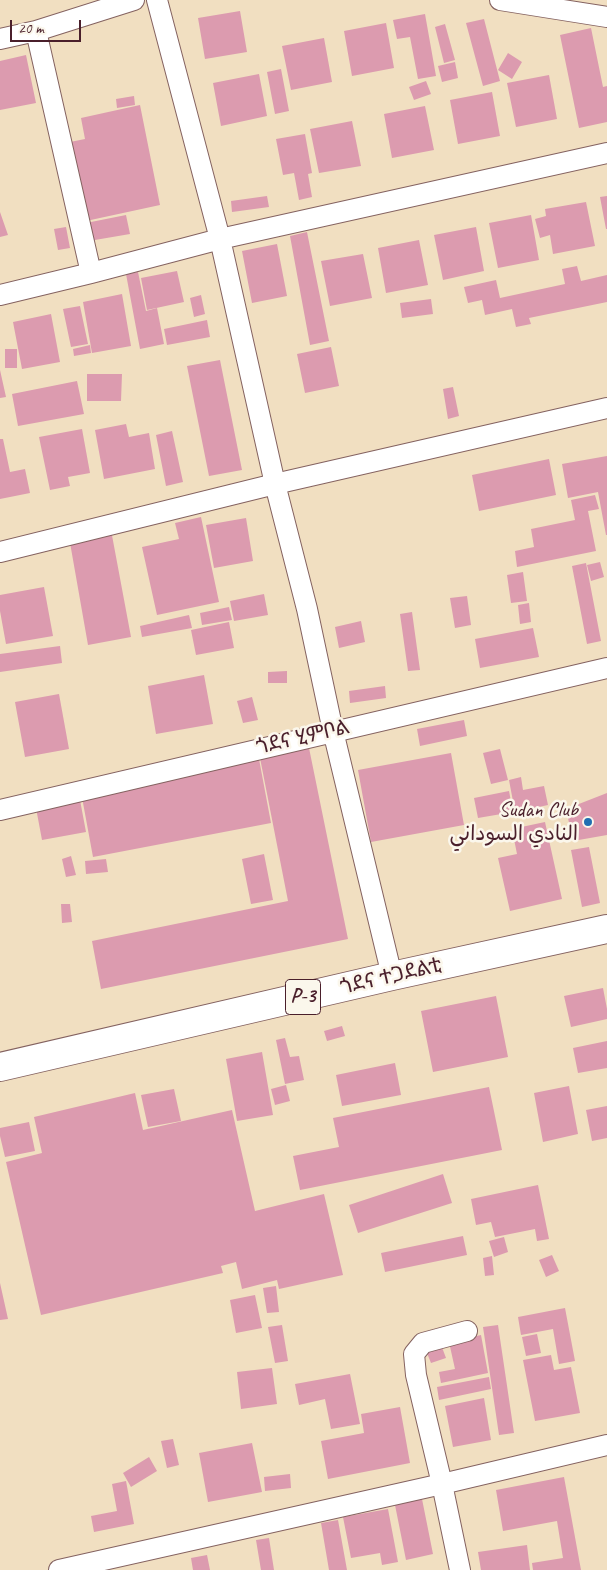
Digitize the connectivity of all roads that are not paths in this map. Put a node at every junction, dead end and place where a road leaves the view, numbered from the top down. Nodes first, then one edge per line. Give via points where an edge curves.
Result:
1 (134, 0) edge
2 (157, 0) edge
3 (500, 0) edge
4 (607, 17) edge
5 (36, 31) junction
6 (0, 39) edge
7 (607, 152) edge
8 (220, 239) junction
9 (92, 273) junction
10 (0, 294) edge
11 (607, 408) edge
12 (275, 484) junction
13 (0, 552) edge
14 (607, 668) edge
15 (333, 731) junction
16 (0, 810) edge
17 (607, 929) edge
18 (392, 976) junction
19 (0, 1067) edge
20 (467, 1331) dead end
21 (607, 1445) edge
22 (442, 1484) junction
23 (58, 1570) edge
24 (460, 1570) edge

1 - 5 street
2 - 8 street
3 - 4 street
5 - 6 street
5 - 9 street
7 - 8 street
8 - 9 street
8 - 12 street
9 - 10 street
11 - 12 street
12 - 13 street
12 - 15 street via 307,608
14 - 15 street, ጎደና ሂምቦል
15 - 16 street, ጎደና ሂምቦል
15 - 18 street
17 - 18 main road, ጎደና ተጋደልቲ / P-3
18 - 19 main road, ጎደና ተጋደልቲ / P-3
20 - 22 street via 423,1343 414,1354
21 - 22 street
22 - 23 street
22 - 24 street

